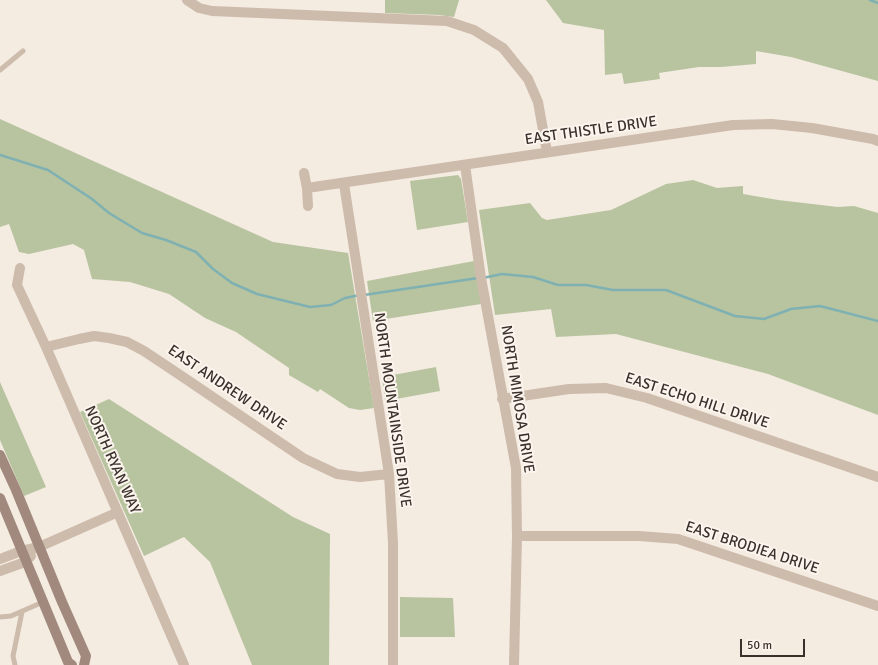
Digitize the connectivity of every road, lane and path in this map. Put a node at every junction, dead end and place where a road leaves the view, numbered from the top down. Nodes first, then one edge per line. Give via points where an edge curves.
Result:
1 (187, 0) edge
2 (23, 51) dead end
3 (0, 70) edge
4 (878, 141) edge
5 (547, 152) junction
6 (465, 165) junction
7 (304, 173) dead end
8 (344, 184) junction
9 (308, 188) junction
10 (308, 206) dead end
11 (20, 268) dead end
12 (46, 347) junction
13 (502, 399) junction
14 (0, 455) edge
15 (389, 474) junction
16 (878, 477) edge
17 (0, 498) edge
18 (118, 512) junction
19 (517, 536) junction
20 (39, 547) junction
21 (21, 551) junction
22 (0, 559) edge
23 (25, 562) junction
24 (0, 571) edge
25 (43, 602) junction
26 (878, 606) edge
27 (22, 612) junction
28 (0, 618) edge
29 (15, 665) edge
30 (72, 665) edge
31 (84, 665) edge
32 (184, 665) edge
33 (393, 665) edge
34 (514, 665) edge

1 - 5 street via 199,8 212,11 447,21 474,30 503,48 528,79 538,102
2 - 3 lane
4 - 5 street, EAST THISTLE DRIVE via 812,128 772,124 733,125
5 - 6 street, EAST THISTLE DRIVE
6 - 8 street, EAST THISTLE DRIVE
6 - 13 street, NORTH MIMOSA DRIVE
7 - 9 street
8 - 9 street, EAST THISTLE DRIVE
8 - 15 street, NORTH MOUNTAINSIDE DRIVE
9 - 10 street
11 - 12 street, NORTH RYAN WAY via 17,284
12 - 15 street, EAST ANDREW DRIVE via 94,336 127,342 177,372 304,458 337,474 360,477
12 - 18 street, NORTH RYAN WAY
13 - 16 street, EAST ECHO HILL DRIVE via 569,389 606,388 647,398
13 - 19 street, NORTH MIMOSA DRIVE via 516,468
14 - 20 main road
15 - 33 street, NORTH MOUNTAINSIDE DRIVE via 393,543
17 - 21 main road
18 - 20 street
18 - 32 street, NORTH RYAN WAY
19 - 26 street, EAST BRODIEA DRIVE via 639,536 678,539
19 - 34 street, NORTH MIMOSA DRIVE
20 - 21 street
20 - 23 street
20 - 31 main road via 86,656
21 - 22 street
21 - 23 main road
23 - 24 street
23 - 25 main road
25 - 27 lane
25 - 30 main road via 68,662
27 - 28 lane
27 - 29 lane via 13,656

